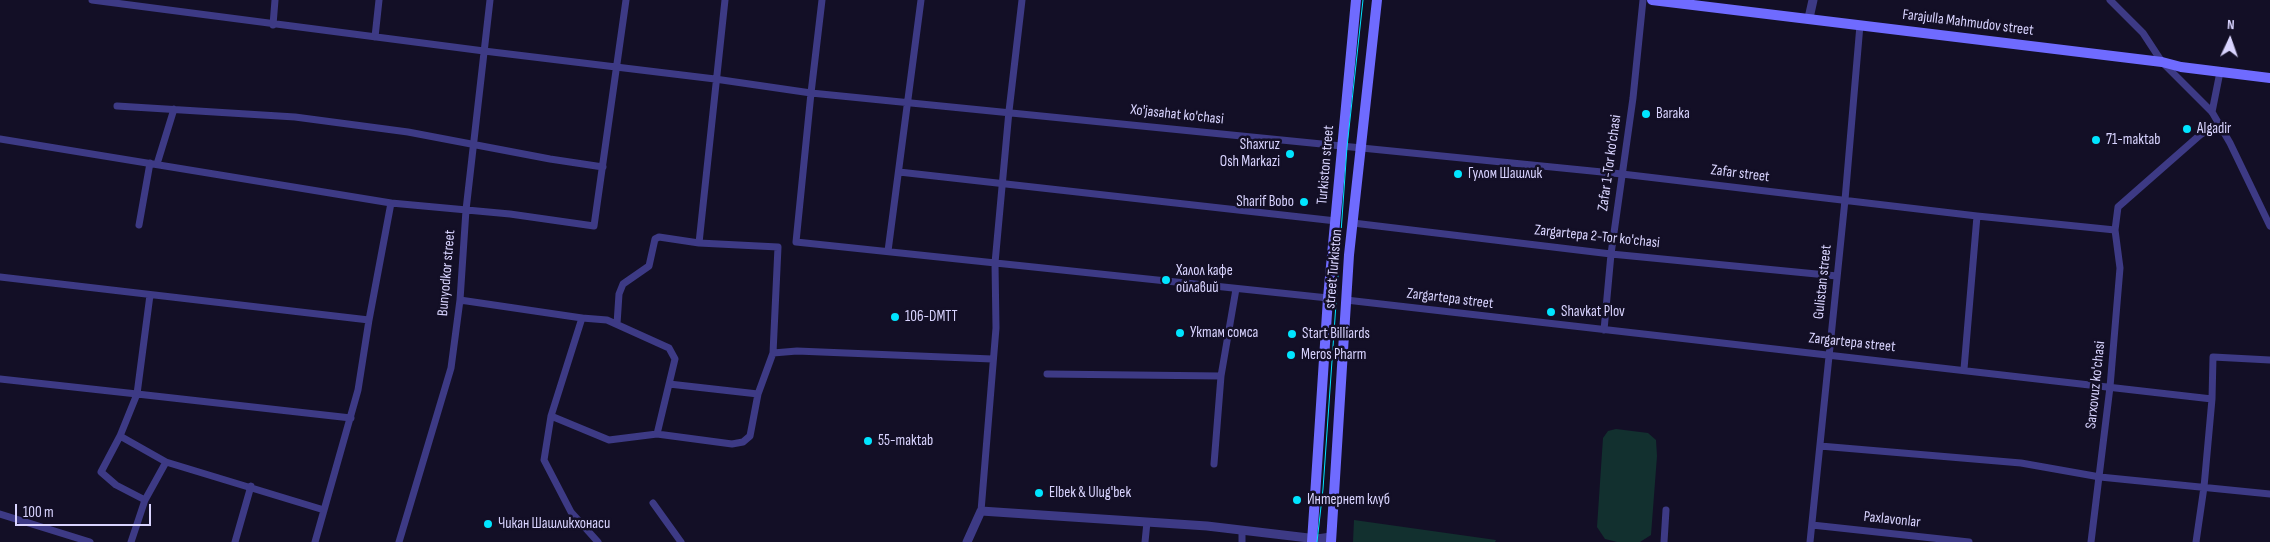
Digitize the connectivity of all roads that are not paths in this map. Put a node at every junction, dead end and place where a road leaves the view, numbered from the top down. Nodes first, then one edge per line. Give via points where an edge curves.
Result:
1 (92, 0) edge
2 (275, 0) edge
3 (379, 0) edge
4 (490, 0) edge
5 (626, 0) edge
6 (725, 0) edge
7 (822, 0) edge
8 (921, 0) edge
9 (1022, 0) edge
10 (1356, 0) edge
11 (1377, 0) edge
12 (1643, 0) edge
13 (1652, 0) edge
14 (1813, 0) edge
15 (2110, 0) edge
16 (1809, 18) junction
17 (273, 25) junction
18 (1860, 25) junction
19 (375, 37) junction
20 (484, 51) junction
21 (2162, 62) junction
22 (617, 68) junction
23 (2220, 72) junction
24 (715, 78) junction
25 (2270, 78) edge
26 (811, 93) junction
27 (907, 102) junction
28 (117, 106) dead end
29 (174, 110) junction
30 (1009, 111) junction
31 (2212, 112) junction
32 (2218, 124) junction
33 (0, 139) edge
34 (473, 143) junction
35 (1342, 147) junction
36 (1361, 149) junction
37 (154, 163) junction
38 (603, 167) junction
39 (899, 172) junction
40 (1622, 174) junction
41 (1003, 185) junction
42 (1845, 200) junction
43 (390, 203) junction
44 (466, 210) junction
45 (1976, 216) junction
46 (1336, 221) junction
47 (1353, 223) junction
48 (139, 225) dead end
49 (2270, 226) edge
50 (2115, 230) junction
51 (699, 243) junction
52 (888, 251) junction
53 (1611, 254) junction
54 (995, 263) junction
55 (1837, 276) junction
56 (0, 277) edge
57 (1236, 289) junction
58 (150, 295) junction
59 (1328, 298) junction
60 (460, 300) junction
61 (1346, 300) junction
62 (582, 318) junction
63 (369, 320) junction
64 (617, 324) junction
65 (1604, 330) junction
66 (773, 352) junction
67 (1830, 354) junction
68 (992, 359) junction
69 (2270, 360) edge
70 (1964, 369) junction
71 (1047, 374) dead end
72 (1221, 376) junction
73 (0, 379) edge
74 (669, 384) junction
75 (2110, 387) junction
76 (137, 394) junction
77 (758, 394) junction
78 (2212, 399) junction
79 (551, 416) junction
80 (351, 418) junction
81 (657, 434) junction
82 (120, 436) junction
83 (1820, 446) junction
84 (166, 462) junction
85 (1214, 464) dead end
86 (2100, 477) junction
87 (251, 486) junction
88 (2204, 487) junction
89 (2270, 494) edge
90 (145, 500) junction
91 (654, 503) dead end
92 (324, 510) junction
93 (1666, 510) dead end
94 (981, 511) junction
95 (0, 514) edge
96 (1147, 522) junction
97 (1812, 526) junction
98 (1242, 530) junction
99 (1313, 540) edge
100 (1331, 540) edge
101 (90, 542) edge
102 (131, 542) edge
103 (235, 542) edge
104 (315, 542) edge
105 (399, 542) edge
106 (598, 542) edge
107 (681, 542) edge
108 (967, 542) edge
109 (1146, 542) edge
110 (1242, 542) edge
111 (1664, 542) edge
112 (1810, 542) edge
113 (1969, 542) edge
114 (2091, 542) edge
115 (2196, 542) edge

1 - 17 street, Xo'jasahat ko'chasi
2 - 17 street
3 - 19 street
4 - 20 street, Bunyodkor street
5 - 22 street
6 - 24 street
7 - 26 street
8 - 27 street
9 - 30 street
10 - 35 main road, Turkiston street
11 - 36 main road, street Turkiston
12 - 40 street, Zafar 1-Tor ko'chasi
13 - 16 main road, Farajulla Mahmudov street
14 - 16 street
15 - 21 street via 2143,33
16 - 18 main road, Farajulla Mahmudov street
17 - 19 street, Xo'jasahat ko'chasi
18 - 21 main road, Farajulla Mahmudov street
18 - 42 street, Gulistan street
19 - 20 street, Xo'jasahat ko'chasi
20 - 22 street, Xo'jasahat ko'chasi
20 - 34 street, Bunyodkor street
21 - 23 main road, Farajulla Mahmudov street
21 - 31 street
22 - 24 street, Xo'jasahat ko'chasi
22 - 38 street
23 - 25 main road, Farajulla Mahmudov street
23 - 31 street
24 - 26 street, Xo'jasahat ko'chasi
24 - 51 street
26 - 27 street, Xo'jasahat ko'chasi
26 - 52 street via 796,242
27 - 30 street, Xo'jasahat ko'chasi
27 - 39 street
28 - 29 street
29 - 34 street via 296,117
29 - 37 street
30 - 35 street, Xo'jasahat ko'chasi
30 - 41 street
31 - 32 street
32 - 49 street via 2230,142
32 - 50 street, Sarxovuz ko'chasi via 2200,135 2118,207
33 - 37 street
34 - 38 street
34 - 44 street, Bunyodkor street
35 - 36 street, Xo'jasahat ko'chasi
35 - 46 main road, Turkiston street
36 - 40 street, Zafar street
36 - 47 main road, street Turkiston
37 - 43 street
37 - 48 street
38 - 44 street via 594,226
39 - 41 street
39 - 52 street
40 - 42 street, Zafar street
40 - 53 street, Zafar 1-Tor ko'chasi
41 - 46 street
41 - 54 street
42 - 45 street, Zafar street
42 - 55 street, Gulistan street
43 - 44 street
43 - 63 street
44 - 60 street, Bunyodkor street
45 - 50 street, Zafar street
45 - 70 street
46 - 59 main road, Turkiston street
47 - 53 street, Zargartepa 2-Tor ko'chasi
47 - 61 main road, street Turkiston
50 - 75 street, Sarxovuz ko'chasi via 2120,268
51 - 64 street via 655,239 649,266 623,284
51 - 66 street via 778,248
52 - 54 street
53 - 55 street, Zargartepa 2-Tor ko'chasi
53 - 65 street, Zafar 1-Tor ko'chasi
54 - 57 street
54 - 68 street via 996,328
55 - 67 street, Gulistan street
56 - 58 street
57 - 59 street
57 - 72 street
58 - 63 street
58 - 76 street
59 - 99 main road, Turkiston street
60 - 62 street
60 - 105 street, Bunyodkor street via 451,368
61 - 65 street, Zargartepa street
61 - 100 main road, street Turkiston
62 - 64 street
62 - 79 street
63 - 80 street
64 - 74 street via 669,348 674,359
65 - 67 street, Zargartepa street
66 - 68 street via 796,350
66 - 77 street
67 - 70 street, Zargartepa street
67 - 83 street, Gulistan street
68 - 94 street
69 - 78 street via 2213,357
70 - 75 street, Zargartepa street
71 - 72 street
72 - 85 street
73 - 76 street
74 - 77 street
74 - 81 street
75 - 78 street, Zargartepa street
75 - 86 street, Sarxovuz ko'chasi
76 - 80 street
76 - 82 street
77 - 81 street via 750,436 743,442 732,444
78 - 88 street
79 - 81 street via 609,440
79 - 106 street via 544,460 546,467 571,512
80 - 92 street
82 - 84 street
82 - 90 street via 101,472 116,485
83 - 86 street via 2021,463
83 - 97 street, Gulistan street
84 - 87 street
84 - 90 street
86 - 88 street
86 - 114 street, Sarxovuz ko'chasi
87 - 92 street
87 - 103 street
88 - 89 street
88 - 115 street
90 - 102 street
91 - 107 street
92 - 104 street
93 - 111 street
94 - 96 street
94 - 108 street
95 - 101 street
96 - 98 street
96 - 109 street
97 - 112 street, Gulistan street
97 - 113 street, Paxlavonlar
98 - 99 street
98 - 110 street
99 - 100 street

